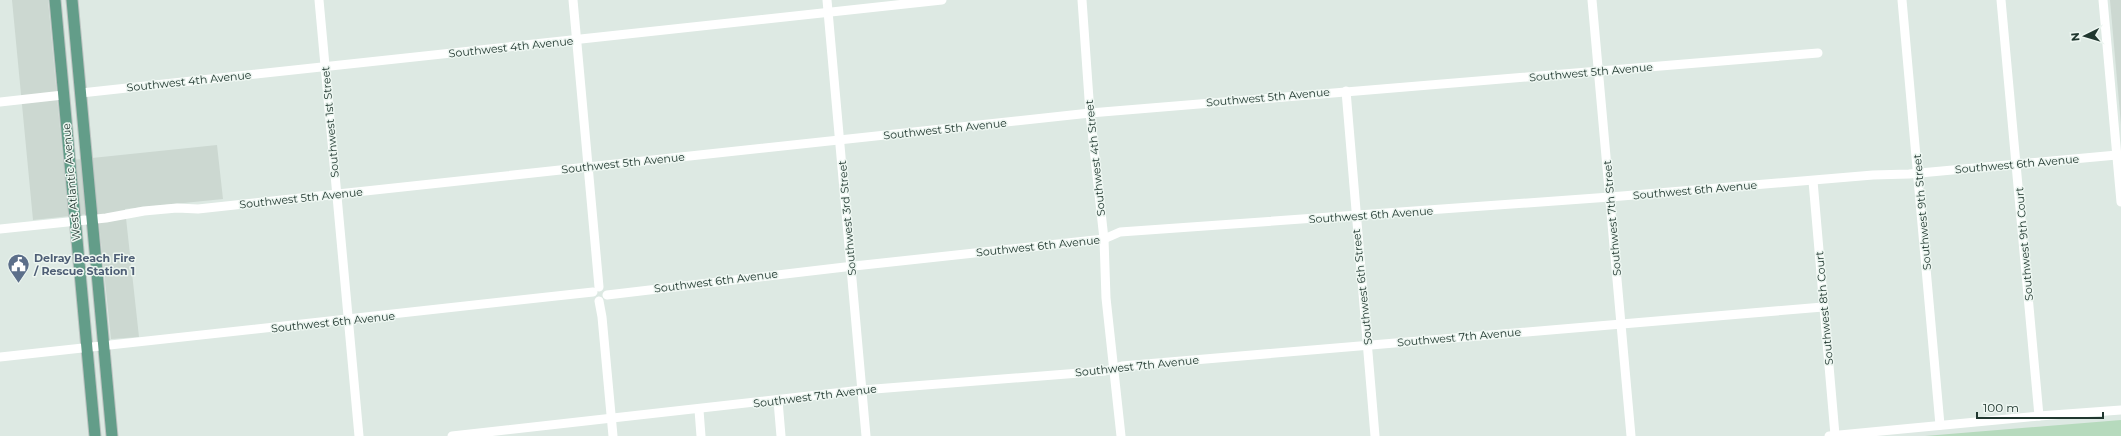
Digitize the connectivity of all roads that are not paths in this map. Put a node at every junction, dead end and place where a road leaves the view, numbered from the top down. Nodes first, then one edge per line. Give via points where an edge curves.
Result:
1 (55, 0) edge
2 (72, 0) edge
3 (319, 0) edge
4 (573, 0) edge
5 (827, 0) edge
6 (942, 0) edge
7 (1082, 0) edge
8 (1592, 0) edge
9 (1902, 0) edge
10 (2001, 0) edge
11 (2103, 0) edge
12 (828, 12) junction
13 (576, 40) junction
14 (1818, 53) dead end
15 (60, 56) junction
16 (325, 66) junction
17 (1599, 71) junction
18 (1346, 91) junction
19 (81, 93) junction
20 (63, 95) junction
21 (0, 102) edge
22 (1090, 113) junction
23 (84, 128) junction
24 (840, 141) junction
25 (2117, 155) junction
26 (2017, 164) junction
27 (587, 167) junction
28 (1918, 173) junction
29 (1813, 181) junction
30 (336, 195) junction
31 (1610, 197) junction
32 (2121, 202) edge
33 (1355, 216) junction
34 (92, 220) junction
35 (75, 222) junction
36 (0, 229) edge
37 (1104, 239) junction
38 (851, 266) junction
39 (600, 294) junction
40 (1823, 307) junction
41 (347, 321) junction
42 (1622, 324) junction
43 (1368, 344) junction
44 (104, 346) junction
45 (87, 348) junction
46 (0, 357) edge
47 (1114, 367) junction
48 (862, 390) junction
49 (778, 401) junction
50 (699, 410) junction
51 (2121, 410) edge
52 (2039, 416) junction
53 (612, 419) junction
54 (1940, 425) junction
55 (95, 436) edge
56 (112, 436) edge
57 (359, 436) edge
58 (452, 436) edge
59 (613, 436) edge
60 (701, 436) edge
61 (781, 436) edge
62 (866, 436) edge
63 (1120, 436) edge
64 (1376, 436) edge
65 (1631, 436) edge
66 (1832, 436) edge

1 - 15 main road, West Atlantic Avenue
2 - 19 main road, West Atlantic Avenue
3 - 16 street, Southwest 1st Street
4 - 13 street
5 - 12 street, Southwest 3rd Street
6 - 12 street, Southwest 4th Avenue
7 - 22 street, Southwest 4th Street
8 - 17 street, Southwest 7th Street
9 - 28 street, Southwest 9th Street
10 - 26 street, Southwest 9th Court
11 - 25 street
12 - 13 street, Southwest 4th Avenue
12 - 24 street, Southwest 3rd Street
13 - 16 street, Southwest 4th Avenue
13 - 27 street
14 - 17 street, Southwest 5th Avenue
15 - 19 main road via 68,81 75,91
15 - 20 main road, West Atlantic Avenue
16 - 19 street, Southwest 4th Avenue
16 - 30 street, Southwest 1st Street
17 - 18 street, Southwest 5th Avenue
17 - 31 street, Southwest 7th Street
18 - 22 street, Southwest 5th Avenue
18 - 33 street, Southwest 6th Street
19 - 23 main road, West Atlantic Avenue
20 - 21 street
20 - 23 main road via 69,97 77,107
20 - 35 main road, West Atlantic Avenue
22 - 24 street, Southwest 5th Avenue
22 - 37 street, Southwest 4th Street
23 - 34 main road, West Atlantic Avenue
24 - 27 street, Southwest 5th Avenue
24 - 38 street, Southwest 3rd Street
25 - 26 street, Southwest 6th Avenue
25 - 32 street
26 - 28 street, Southwest 6th Avenue
26 - 52 street, Southwest 9th Court
27 - 30 street, Southwest 5th Avenue
27 - 39 street
28 - 29 street, Southwest 6th Avenue
28 - 54 street, Southwest 9th Street
29 - 31 street, Southwest 6th Avenue
29 - 40 street, Southwest 8th Court
30 - 34 street, Southwest 5th Avenue via 198,209 144,211
30 - 41 street, Southwest 1st Street
31 - 33 street, Southwest 6th Avenue
31 - 42 street, Southwest 7th Street
33 - 37 street, Southwest 6th Avenue via 1120,232
33 - 43 street, Southwest 6th Street
34 - 35 street, Southwest 5th Avenue
34 - 44 main road, West Atlantic Avenue
35 - 36 street, Southwest 5th Avenue
35 - 45 main road, West Atlantic Avenue
37 - 38 street, Southwest 6th Avenue
37 - 47 street, Southwest 4th Street via 1106,298
38 - 39 street, Southwest 6th Avenue
38 - 48 street, Southwest 3rd Street
39 - 41 street, Southwest 6th Avenue
39 - 53 street
40 - 42 street, Southwest 7th Avenue
40 - 66 street, Southwest 8th Court
41 - 44 street, Southwest 6th Avenue
41 - 57 street, Southwest 1st Street
42 - 43 street, Southwest 7th Avenue
42 - 65 street, Southwest 7th Street
43 - 47 street, Southwest 7th Avenue
43 - 64 street, Southwest 6th Street
44 - 45 street, Southwest 6th Avenue
44 - 56 main road, West Atlantic Avenue
45 - 46 street, Southwest 6th Avenue
45 - 55 main road, West Atlantic Avenue
47 - 48 street, Southwest 7th Avenue via 1105,371
47 - 63 street, Southwest 4th Street
48 - 49 street, Southwest 7th Avenue
48 - 62 street, Southwest 3rd Street
49 - 50 street, Southwest 7th Avenue
49 - 61 street
50 - 53 street, Southwest 7th Avenue
50 - 60 street
51 - 52 street
52 - 54 street
53 - 58 street, Southwest 7th Avenue
53 - 59 street
54 - 66 street

